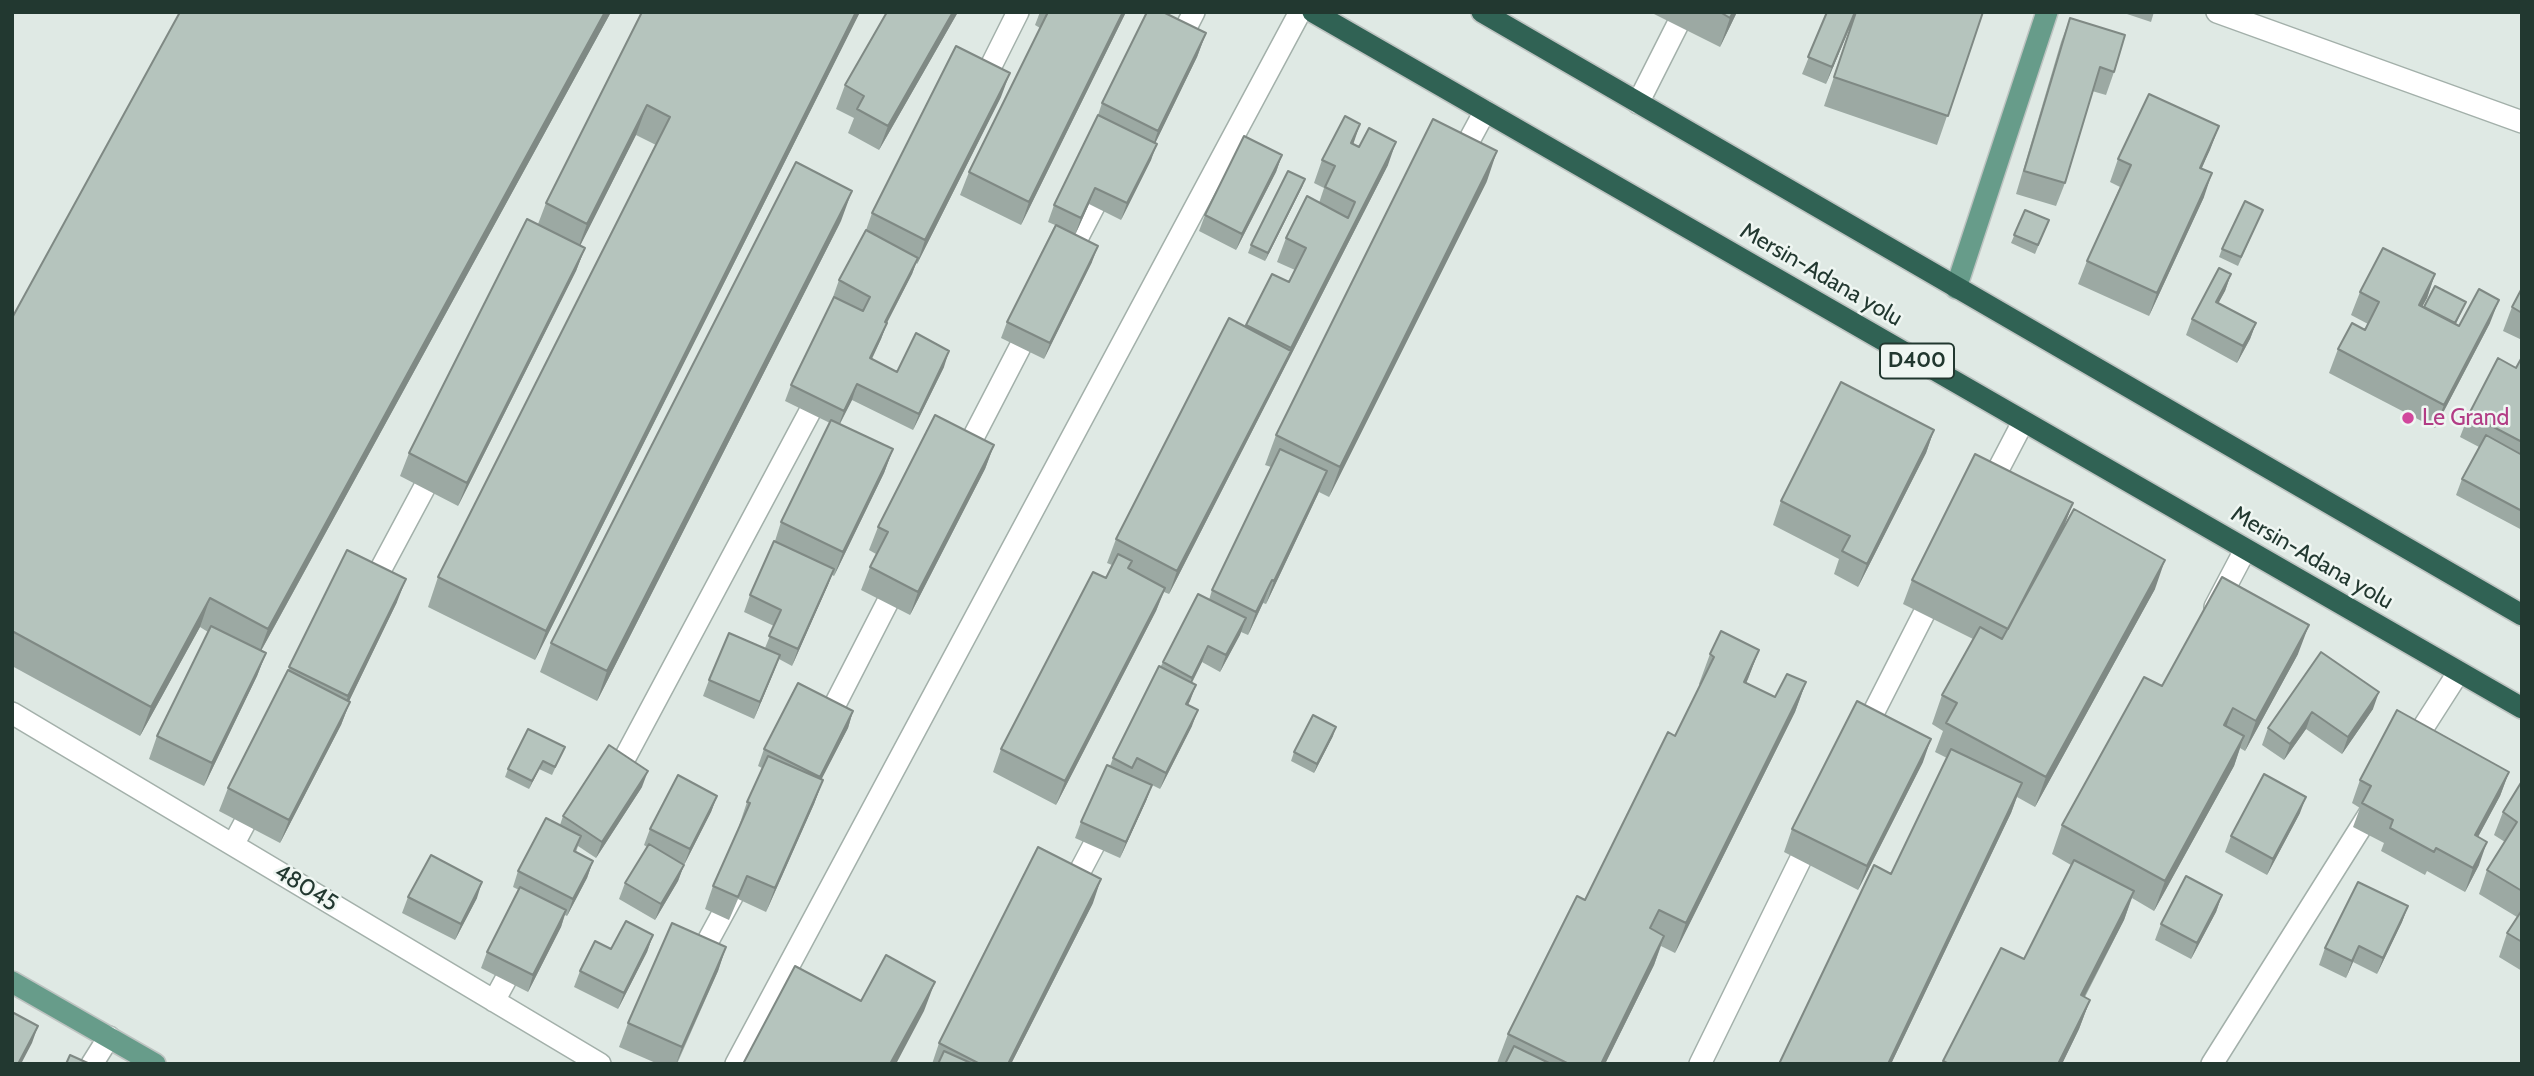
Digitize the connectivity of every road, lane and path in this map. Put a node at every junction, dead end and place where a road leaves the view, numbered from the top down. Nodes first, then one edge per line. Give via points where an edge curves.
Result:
1 (1018, 12) edge
2 (1194, 12) edge
3 (1300, 12) edge
4 (1313, 12) edge
5 (1482, 12) edge
6 (1684, 12) edge
7 (2048, 12) edge
8 (2217, 12) edge
9 (1169, 61) edge
10 (1639, 103) junction
11 (970, 107) edge
12 (1485, 111) junction
13 (2522, 122) edge
14 (1118, 159) edge
15 (1446, 185) edge
16 (1054, 282) edge
17 (1956, 288) junction
18 (1041, 306) edge
19 (831, 374) edge
20 (2023, 422) junction
21 (447, 445) edge
22 (952, 478) edge
23 (1978, 508) edge
24 (2245, 550) junction
25 (908, 564) edge
26 (1946, 570) edge
27 (356, 614) edge
28 (2522, 615) edge
29 (2206, 623) edge
30 (2458, 673) junction
31 (2522, 708) edge
32 (12, 713) edge
33 (812, 747) edge
34 (1852, 756) edge
35 (2400, 765) edge
36 (266, 784) edge
37 (2385, 788) edge
38 (606, 792) edge
39 (1113, 808) edge
40 (1821, 817) edge
41 (233, 845) junction
42 (740, 881) edge
43 (1061, 905) edge
44 (527, 940) edge
45 (688, 979) edge
46 (12, 982) edge
47 (494, 1001) junction
48 (109, 1037) junction
49 (92, 1064) edge
50 (155, 1064) edge
51 (600, 1064) edge
52 (736, 1064) edge
53 (1700, 1064) edge
54 (2212, 1064) edge

1 - 11 street
2 - 9 street
3 - 52 street
4 - 12 highway, Mersin-Adana yolu / D400
5 - 10 highway
6 - 10 street
7 - 17 main road
8 - 13 street
10 - 17 highway
12 - 15 street
12 - 20 highway, Mersin-Adana yolu / D400
14 - 16 street
17 - 28 highway
18 - 22 street
19 - 38 street
20 - 23 street
20 - 24 highway, Mersin-Adana yolu / D400
21 - 27 street
24 - 29 street
24 - 30 highway, Mersin-Adana yolu / D400
25 - 33 street
26 - 34 street
30 - 31 highway, Mersin-Adana yolu / D400
30 - 35 street
32 - 41 street, 48045
36 - 41 street
37 - 54 street
39 - 43 street
40 - 53 street
41 - 47 street, 48045
42 - 45 street
44 - 47 street
46 - 48 main road
47 - 51 street, 48045
48 - 49 street
48 - 50 main road

